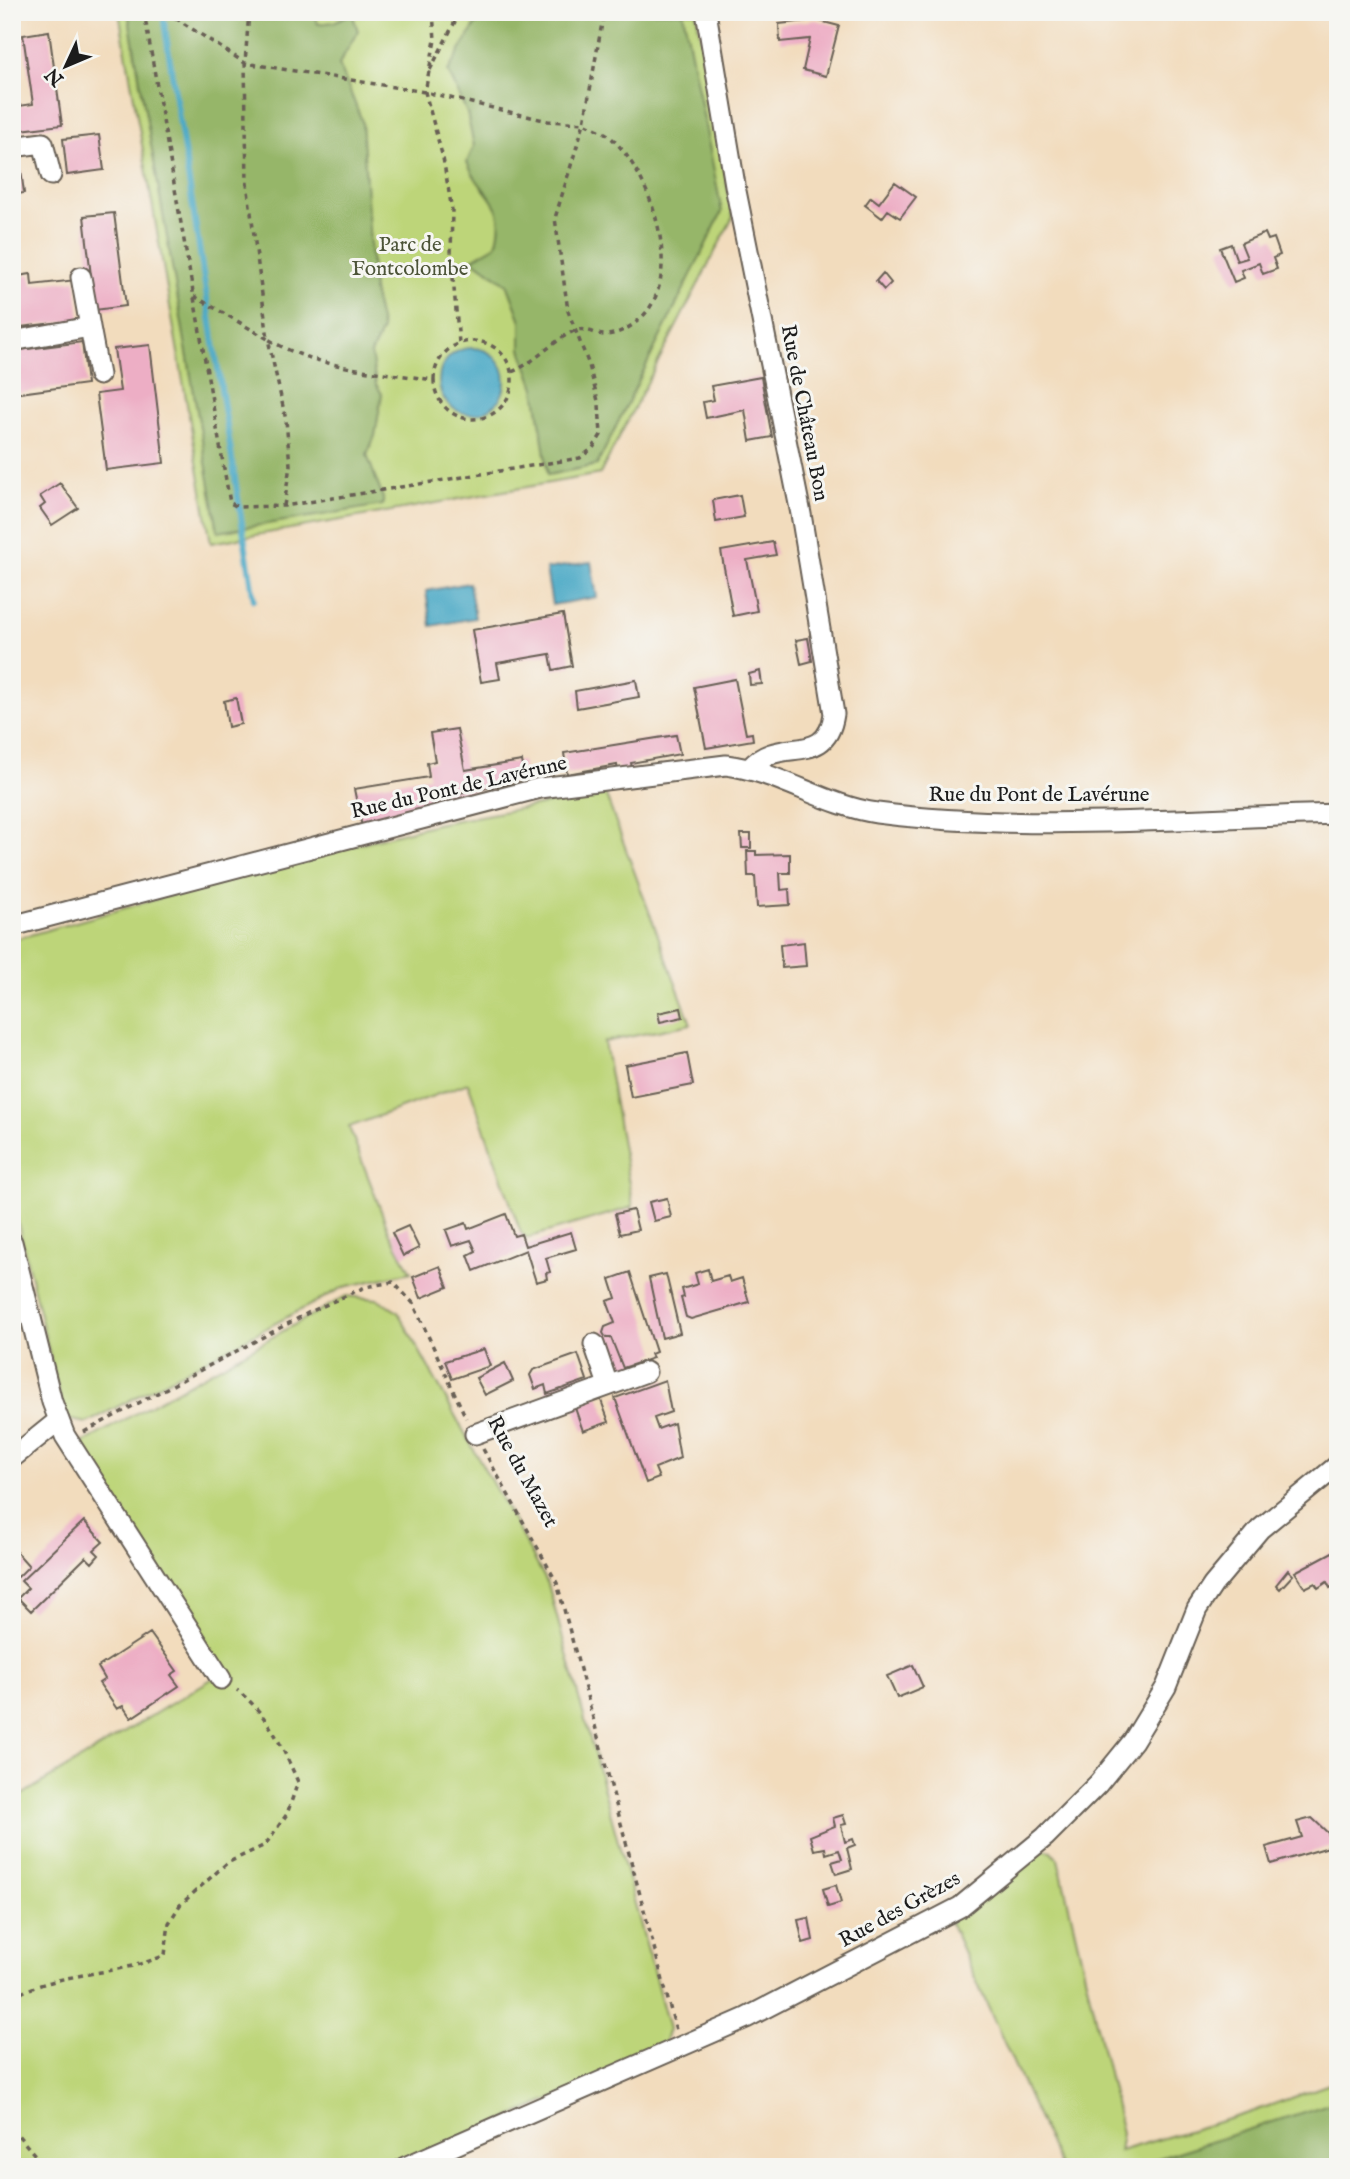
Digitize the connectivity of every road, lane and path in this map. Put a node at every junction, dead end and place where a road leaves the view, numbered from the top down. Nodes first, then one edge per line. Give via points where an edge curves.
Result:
1 (144, 12) edge
2 (166, 12) edge
3 (249, 12) edge
4 (433, 12) edge
5 (460, 12) edge
6 (604, 12) edge
7 (706, 12) edge
8 (245, 63) junction
9 (427, 75) junction
10 (425, 92) junction
11 (584, 123) junction
12 (12, 147) edge
13 (51, 176) dead end
14 (82, 277) dead end
15 (194, 296) junction
16 (90, 327) junction
17 (575, 331) junction
18 (268, 338) junction
19 (12, 341) edge
20 (459, 343) junction
21 (512, 372) junction
22 (99, 375) dead end
23 (433, 380) junction
24 (284, 506) junction
25 (750, 768) junction
26 (1338, 814) edge
27 (12, 926) edge
28 (12, 1242) edge
29 (594, 1343) dead end
30 (646, 1372) dead end
31 (608, 1385) junction
32 (62, 1428) junction
33 (475, 1434) junction
34 (12, 1458) edge
35 (1338, 1465) edge
36 (221, 1679) joint
37 (12, 1998) edge
38 (681, 2047) junction
39 (12, 2128) edge
40 (46, 2167) edge
41 (405, 2167) edge

1 - 15 path
2 - 8 path
3 - 8 path
4 - 9 path via 435,40
5 - 9 path
6 - 11 path
7 - 25 street, Rue de Château Bon via 834,714 832,730 821,744 758,758
8 - 10 path
8 - 18 path via 247,183
9 - 10 path
10 - 11 path via 505,113
10 - 20 path via 452,210
11 - 17 path via 555,218
11 - 17 path via 622,149 639,176 662,246 664,274 653,305 626,329 604,335 587,329
12 - 13 street via 43,143
14 - 16 street
15 - 18 path
15 - 24 path via 230,503 238,507
16 - 19 street
16 - 22 street
17 - 21 path via 533,363
17 - 24 path via 596,392 601,435 580,458
18 - 23 path via 318,362
18 - 24 path via 286,420 289,454
20 - 21 path via 477,341 494,347
20 - 23 path via 440,359
21 - 23 path via 504,403 482,418 455,415 444,407
25 - 26 street, Rue du Pont de Lavérune via 872,812 913,817 1013,822
25 - 27 street, Rue du Pont de Lavérune via 726,765 540,788
28 - 32 street
29 - 31 street
30 - 31 street
31 - 33 street
32 - 33 path, Rue du Mazet via 85,1432 310,1312 365,1287 393,1282 413,1303
32 - 34 street
32 - 36 street
33 - 38 path, Rue du Mazet via 557,1583
35 - 38 street, Rue des Grèzes via 1260,1530 1213,1585 1197,1609 1166,1687 1133,1741 1098,1784 1045,1836 960,1907
36 - 37 path via 249,1699 279,1738 298,1782 287,1814 265,1844 227,1863 180,1905 169,1923 165,1955 141,1966 52,1981
38 - 41 street, Rue des Grèzes
39 - 40 path

